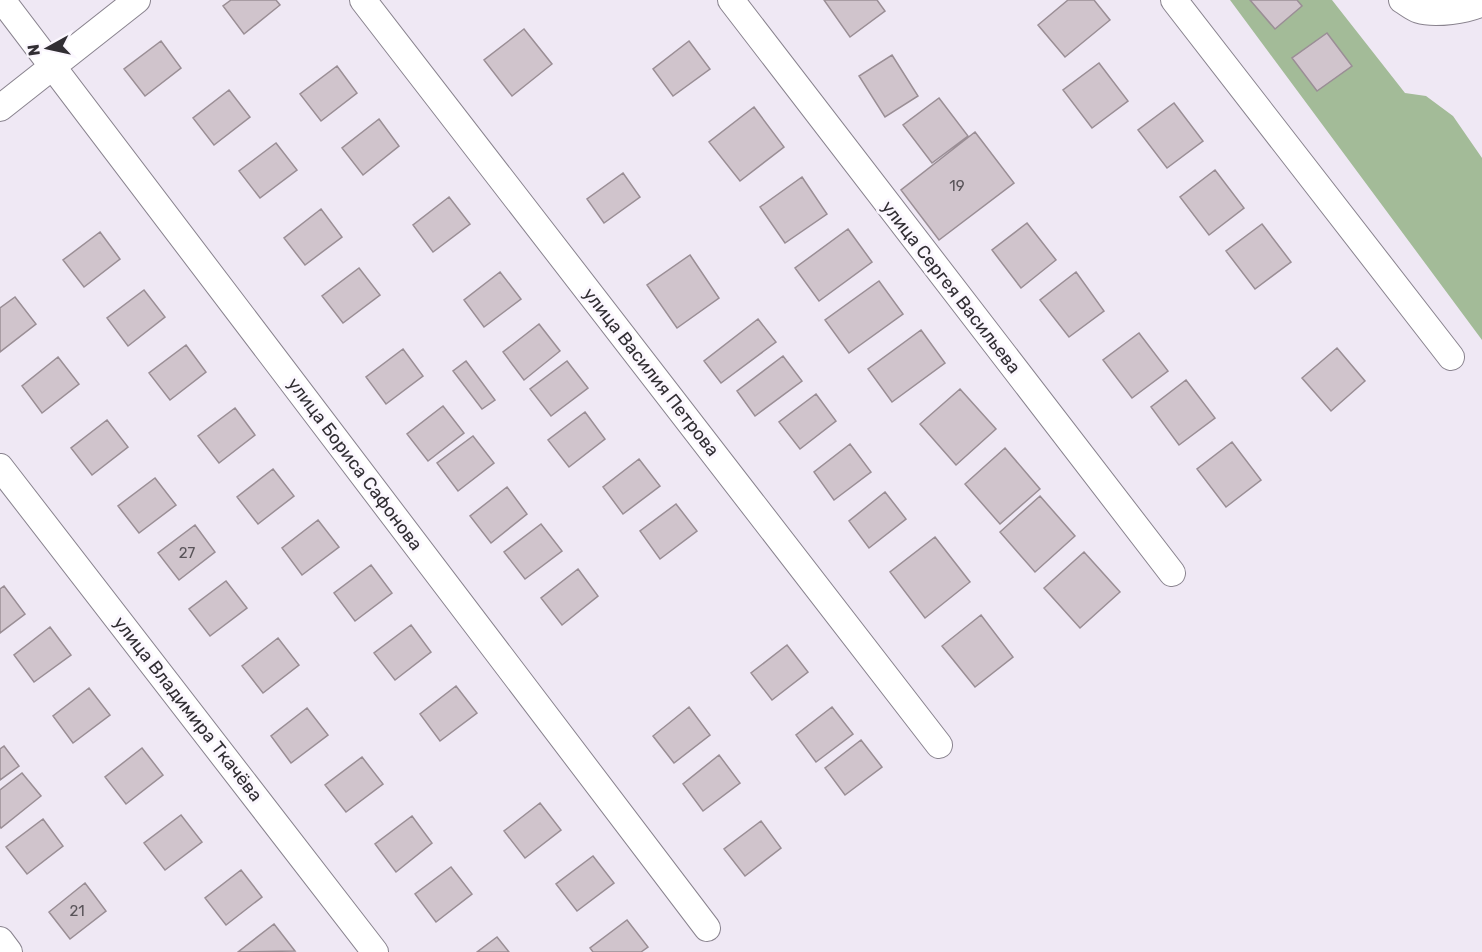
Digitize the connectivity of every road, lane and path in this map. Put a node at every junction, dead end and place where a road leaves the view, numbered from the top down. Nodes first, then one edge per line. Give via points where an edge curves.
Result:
1 (2, 0) edge
2 (137, 0) edge
3 (363, 0) edge
4 (731, 0) edge
5 (1174, 0) edge
6 (1402, 0) edge
7 (1482, 3) edge
8 (53, 66) junction
9 (0, 108) edge
10 (1451, 357) dead end
11 (0, 467) edge
12 (1172, 573) dead end
13 (939, 745) dead end
14 (707, 928) dead end
15 (0, 940) edge
16 (9, 952) edge
17 (375, 952) edge

1 - 8 street, улица Бориса Сафонова
2 - 8 street
3 - 13 street, улица Василия Петрова
4 - 12 street, улица Сергея Васильева
5 - 10 street
6 - 7 street via 1419,10 1443,12
8 - 9 street
8 - 14 street, улица Бориса Сафонова
11 - 17 street, улица Владимира Ткачёва
15 - 16 street

